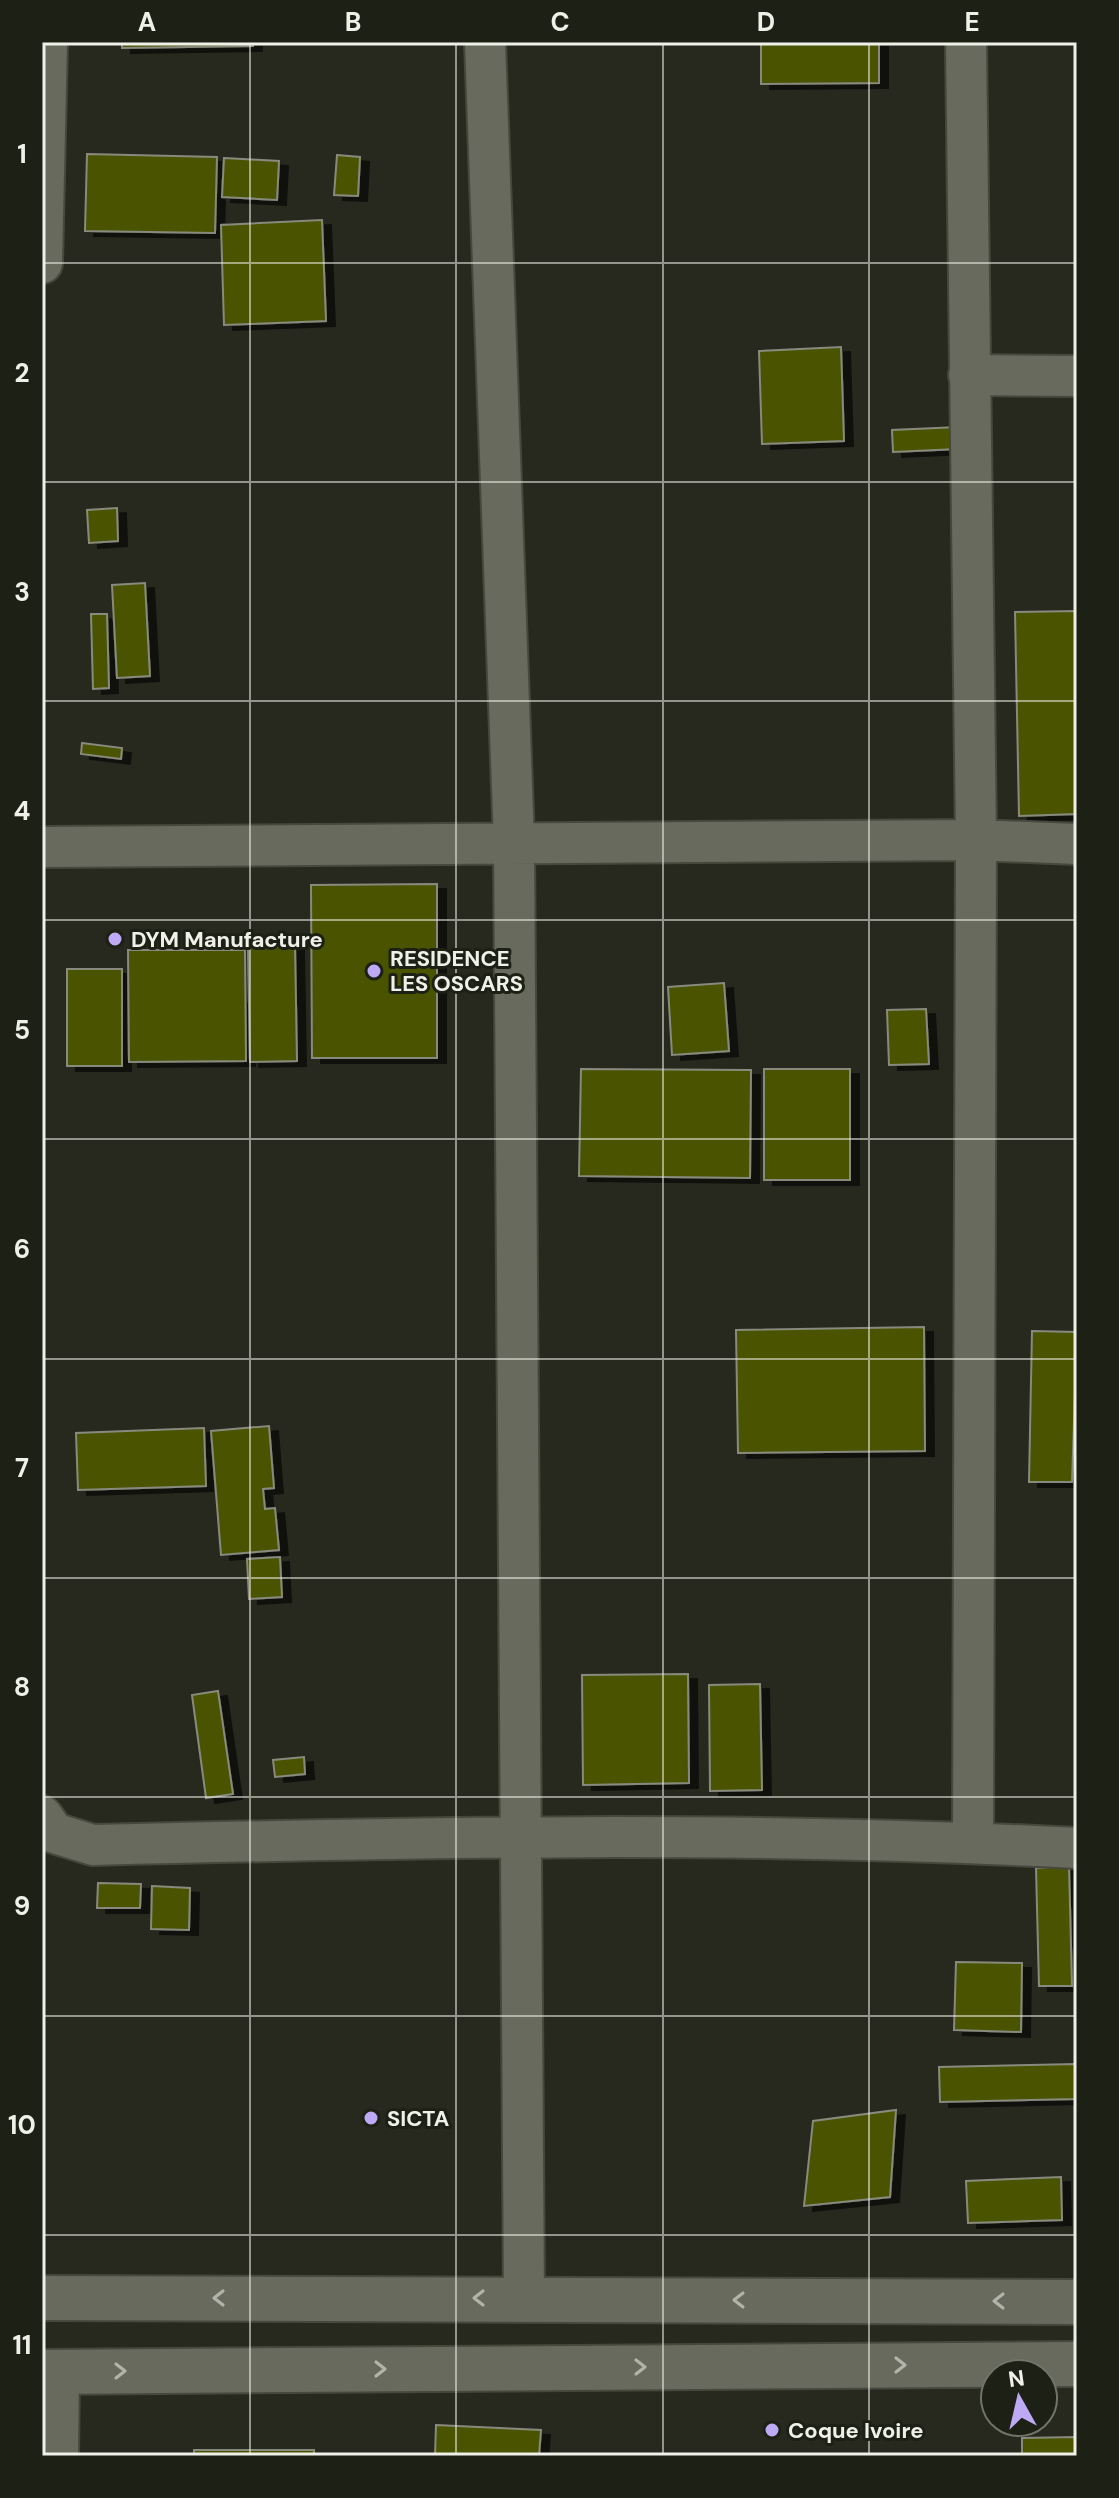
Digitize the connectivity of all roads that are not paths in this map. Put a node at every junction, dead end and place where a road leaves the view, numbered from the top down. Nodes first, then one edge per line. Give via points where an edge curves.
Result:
1 (47, 42) edge
2 (485, 42) edge
3 (966, 42) edge
4 (42, 263) edge
5 (969, 375) junction
6 (1077, 376) edge
7 (976, 840) junction
8 (514, 842) junction
9 (1077, 844) edge
10 (42, 847) edge
11 (42, 1816) edge
12 (521, 1835) junction
13 (973, 1843) junction
14 (1077, 1848) edge
15 (42, 2298) edge
16 (524, 2298) junction
17 (1077, 2302) edge
18 (1077, 2364) edge
19 (50, 2372) edge
20 (58, 2456) edge

1 - 4 street
2 - 8 street
3 - 5 street
5 - 6 street
5 - 7 street
7 - 8 street
7 - 9 street
7 - 13 street
8 - 10 street
8 - 12 street
11 - 12 street via 54,1833 93,1845
12 - 13 street
12 - 16 street
13 - 14 street
16 -> 15 main road
17 -> 16 main road
19 -> 18 main road
19 - 20 street

